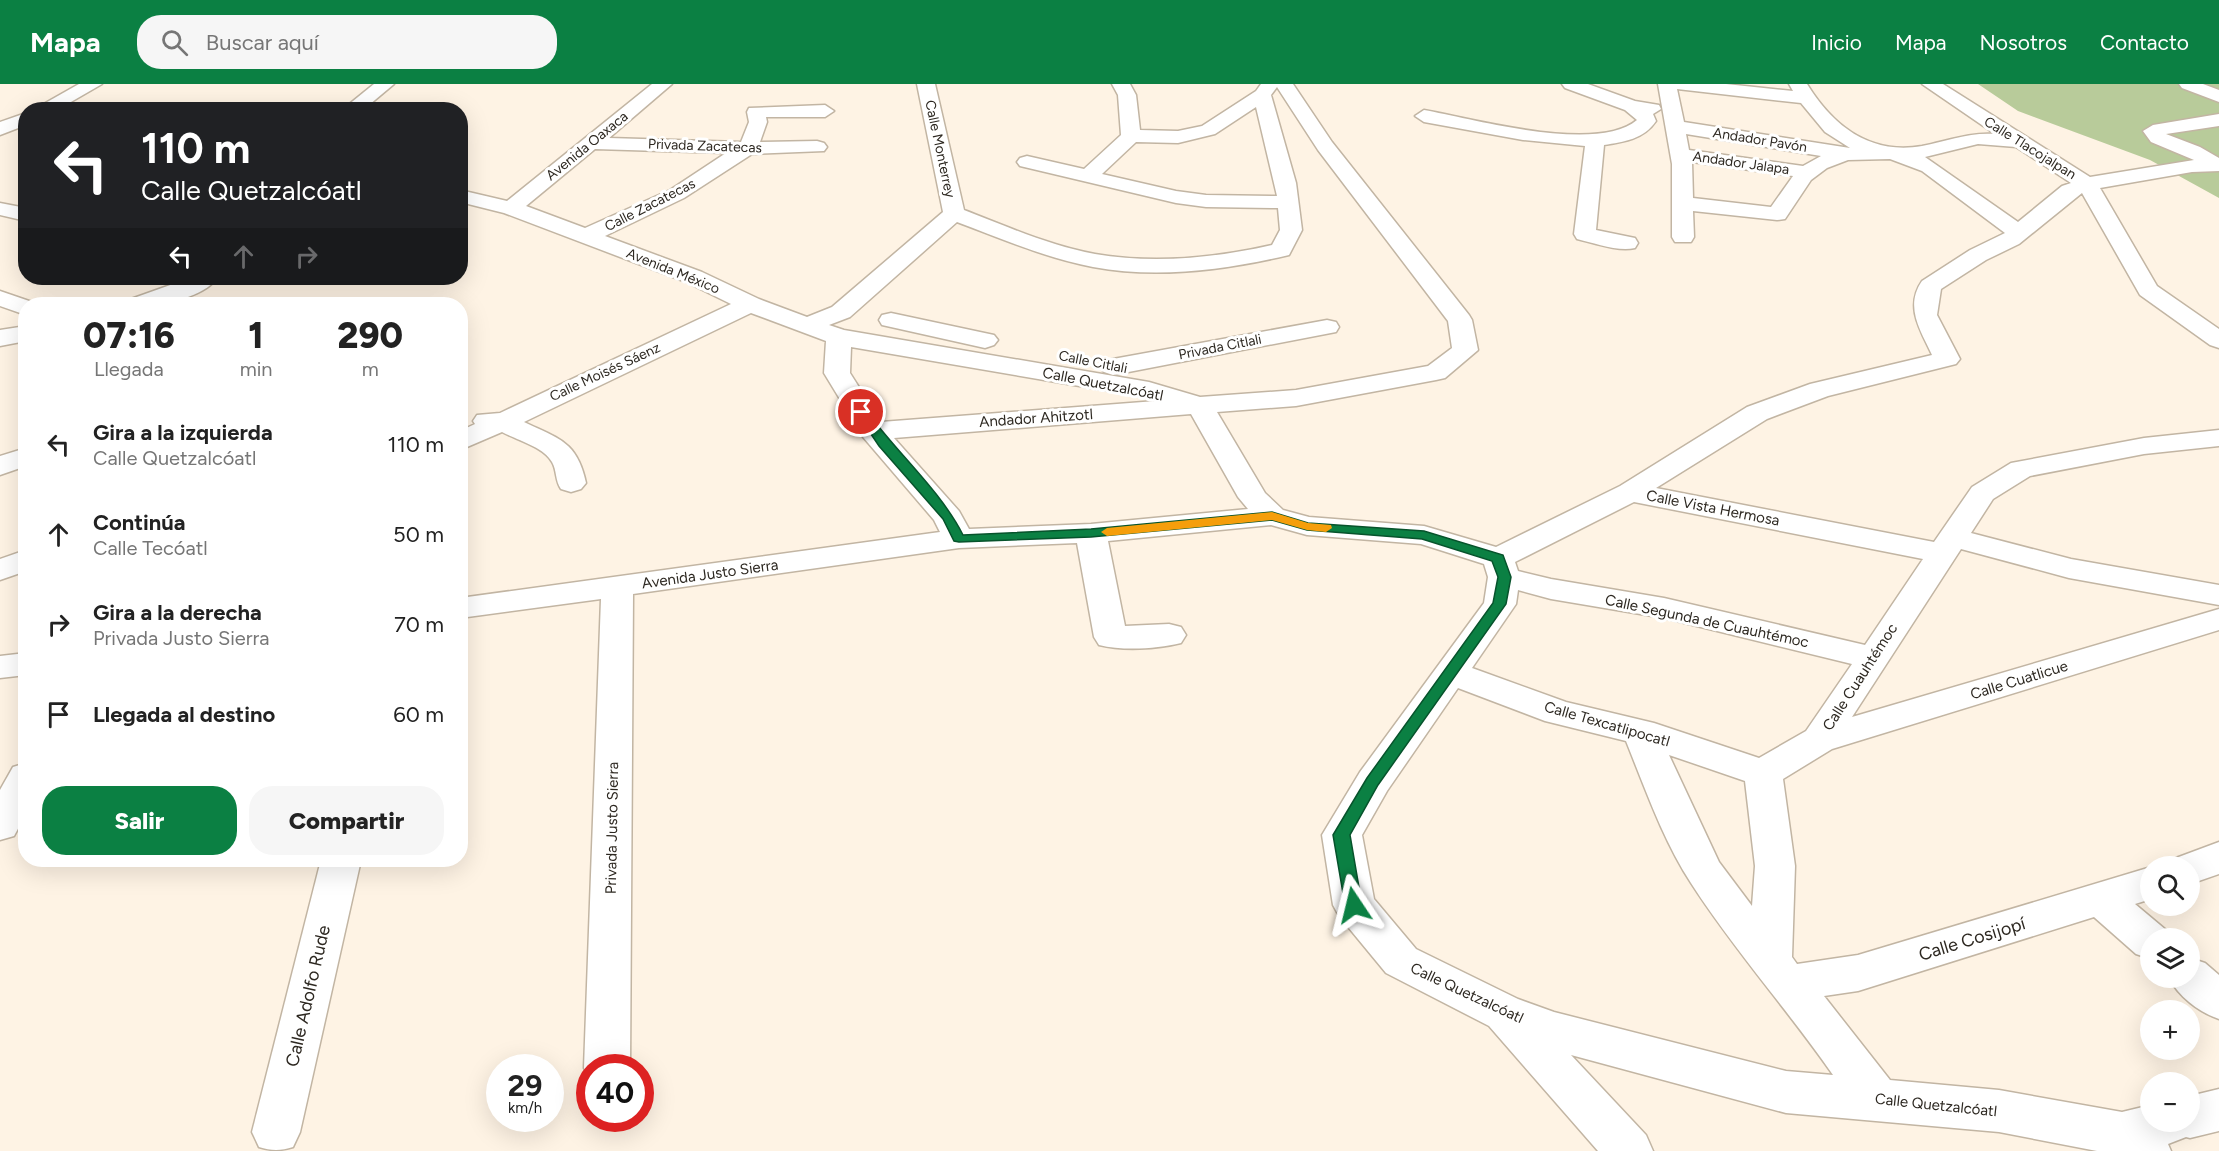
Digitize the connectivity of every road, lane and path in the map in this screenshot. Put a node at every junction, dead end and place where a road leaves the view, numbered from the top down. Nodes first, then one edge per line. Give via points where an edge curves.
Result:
1 (93, 84) edge
2 (385, 84) edge
3 (663, 84) edge
4 (926, 84) edge
5 (1284, 84) edge
6 (1572, 84) edge
7 (1667, 84) edge
8 (1676, 84) edge
9 (1931, 84) edge
10 (2188, 84) edge
11 (1129, 88) edge
12 (1266, 90) edge
13 (1802, 91) edge
14 (2219, 97) edge
15 (58, 102) edge
16 (361, 102) edge
17 (1632, 106) junction
18 (825, 111) dead end
19 (1424, 116) dead end
20 (1673, 120) junction
21 (2219, 120) edge
22 (1131, 136) junction
23 (1595, 141) junction
24 (2017, 141) junction
25 (592, 142) junction
26 (817, 147) dead end
27 (748, 148) junction
28 (1678, 154) junction
29 (1848, 154) junction
30 (1898, 154) junction
31 (1027, 162) dead end
32 (2218, 165) edge
33 (1805, 172) junction
34 (1088, 176) junction
35 (2087, 184) junction
36 (468, 198) edge
37 (1288, 202) junction
38 (1682, 203) junction
39 (511, 208) junction
40 (954, 214) junction
41 (2018, 232) junction
42 (587, 237) junction
43 (1683, 237) dead end
44 (1627, 243) dead end
45 (194, 285) edge
46 (160, 297) edge
47 (0, 298) edge
48 (750, 304) junction
49 (18, 305) edge
50 (840, 325) junction
51 (1327, 327) dead end
52 (888, 332) junction
53 (18, 335) edge
54 (0, 338) edge
55 (2219, 340) edge
56 (1113, 367) junction
57 (1296, 398) junction
58 (1199, 406) junction
59 (468, 421) edge
60 (501, 421) junction
61 (873, 431) junction
62 (468, 438) edge
63 (2219, 438) edge
64 (18, 459) edge
65 (0, 466) edge
66 (571, 483) dead end
67 (1630, 492) junction
68 (1272, 516) junction
69 (1091, 533) junction
70 (959, 539) junction
71 (1946, 545) junction
72 (18, 562) edge
73 (1501, 568) junction
74 (0, 570) edge
75 (617, 587) junction
76 (2219, 595) edge
77 (468, 607) edge
78 (2219, 620) edge
79 (1169, 634) dead end
80 (1874, 658) junction
81 (18, 665) edge
82 (0, 667) edge
83 (1451, 674) junction
84 (1641, 732) junction
85 (1819, 740) junction
86 (1763, 773) junction
87 (18, 791) edge
88 (0, 826) edge
89 (2219, 857) edge
90 (2200, 865) edge
91 (339, 867) edge
92 (2140, 887) edge
93 (2103, 900) junction
94 (2140, 932) edge
95 (1780, 972) junction
96 (2200, 985) edge
97 (2219, 1001) edge
98 (1503, 1012) junction
99 (607, 1054) edge
100 (1876, 1099) junction
101 (2219, 1110) edge
102 (2200, 1115) edge
103 (276, 1132) dead end
104 (2152, 1132) edge
105 (2134, 1142) edge
106 (1629, 1151) edge

1 - 15 street
2 - 16 street
3 - 25 street, Avenida Oaxaca
4 - 40 street, Calle Monterrey
5 - 57 street, Calle Citlali via 1326,146 1460,320 1465,350 1436,372
6 - 17 street, Andador Pavón
7 - 20 street
8 - 13 street
9 - 24 street, Calle Tlacojalpan
10 - 14 street
11 - 22 street
12 - 22 street via 1208,130 1178,137
12 - 37 street
13 - 30 street via 1841,136 1859,145
17 - 20 street, Andador Pavón
17 - 23 street via 1647,121 1636,132
18 - 27 street via 756,112 758,122
19 - 23 street via 1546,137
20 - 28 street
20 - 29 street, Andador Pavón
21 - 32 street via 2153,131 2158,138 2193,150
22 - 34 street
23 - 44 street via 1585,234
24 - 30 street via 1978,138
24 - 35 street, Calle Tlacojalpan
25 - 27 street, Privada Zacatecas
25 - 39 street, Avenida Oaxaca
26 - 27 street, Privada Zacatecas
27 - 42 street, Calle Zacatecas via 677,194
28 - 33 street, Andador Jalapa
28 - 38 street via 1682,164
29 - 30 street
29 - 33 street
30 - 41 street via 1927,165
31 - 34 street
32 - 35 street
33 - 38 street via 1777,214
34 - 37 street via 1206,201
35 - 41 street via 2069,190
35 - 55 street, Calle Tlacojalpan via 2148,290
36 - 39 street, Avenida México
37 - 40 street via 1291,230 1281,250 1249,259 1164,264 1119,264 1073,256
38 - 43 street
39 - 42 street, Avenida México
40 - 50 street
41 - 67 street via 1930,286 1925,315 1947,358 1819,390 1757,413
42 - 48 street, Avenida México via 694,277
45 - 46 street
47 - 49 street
48 - 50 street, Avenida México via 807,325
48 - 60 street, Calle Moisés Sáenz
50 - 52 street, Avenida México
50 - 61 street via 837,374
51 - 56 street, Privada Citlali
52 - 56 street, Calle Citlali
52 - 58 street, Calle Quetzalcóatl via 1149,390
53 - 54 street
56 - 57 street, Calle Citlali
57 - 58 street, Calle Citlali
58 - 61 street, Andador Ahitzotl
58 - 68 street via 1253,496
59 - 60 street
60 - 62 street, Calle Moisés Sáenz
60 - 66 street via 555,448 567,461
61 - 70 street via 948,517
63 - 71 street, Calle Cuauhtémoc via 2144,446 2021,469 1982,493
64 - 65 street
67 - 71 street, Calle Vista Hermosa
67 - 73 street, Calle Vista Hermosa via 1584,513
68 - 69 street, Avenida Justo Sierra
68 - 73 street via 1307,526 1424,535
69 - 70 street, Avenida Justo Sierra
69 - 79 street via 1111,638
70 - 75 street, Avenida Justo Sierra
71 - 76 street, Calle Vista Hermosa
71 - 80 street, Calle Cuauhtémoc
72 - 74 street
73 - 80 street, Calle Segunda de Cuauhtémoc via 1551,589 1664,608
73 - 83 street, Calle Quetzalcóatl via 1500,604
75 - 77 street, Avenida Justo Sierra
75 - 99 street, Privada Justo Sierra
78 - 85 street, Calle Cuatlicue
80 - 85 street, Calle Cuauhtémoc
81 - 82 street
83 - 84 street, Calle Texcatlipocatl via 1558,712
83 - 98 street, Calle Quetzalcóatl via 1373,782 1342,835 1354,905 1401,961
84 - 86 street, Calle Texcatlipocatl
84 - 95 street via 1704,871
85 - 86 street, Calle Cuauhtémoc
86 - 95 street via 1775,866
87 - 88 street
89 - 90 street
91 - 103 street, Calle Adolfo Rude
92 - 93 street, Calle Cosijopí
93 - 94 street
93 - 95 street, Calle Cosijopí via 1858,973
95 - 100 street
96 - 97 street
98 - 100 street, Calle Quetzalcóatl via 1552,1031 1786,1092
98 - 106 street
100 - 105 street, Calle Quetzalcóatl via 1999,1111
101 - 102 street
104 - 105 street

